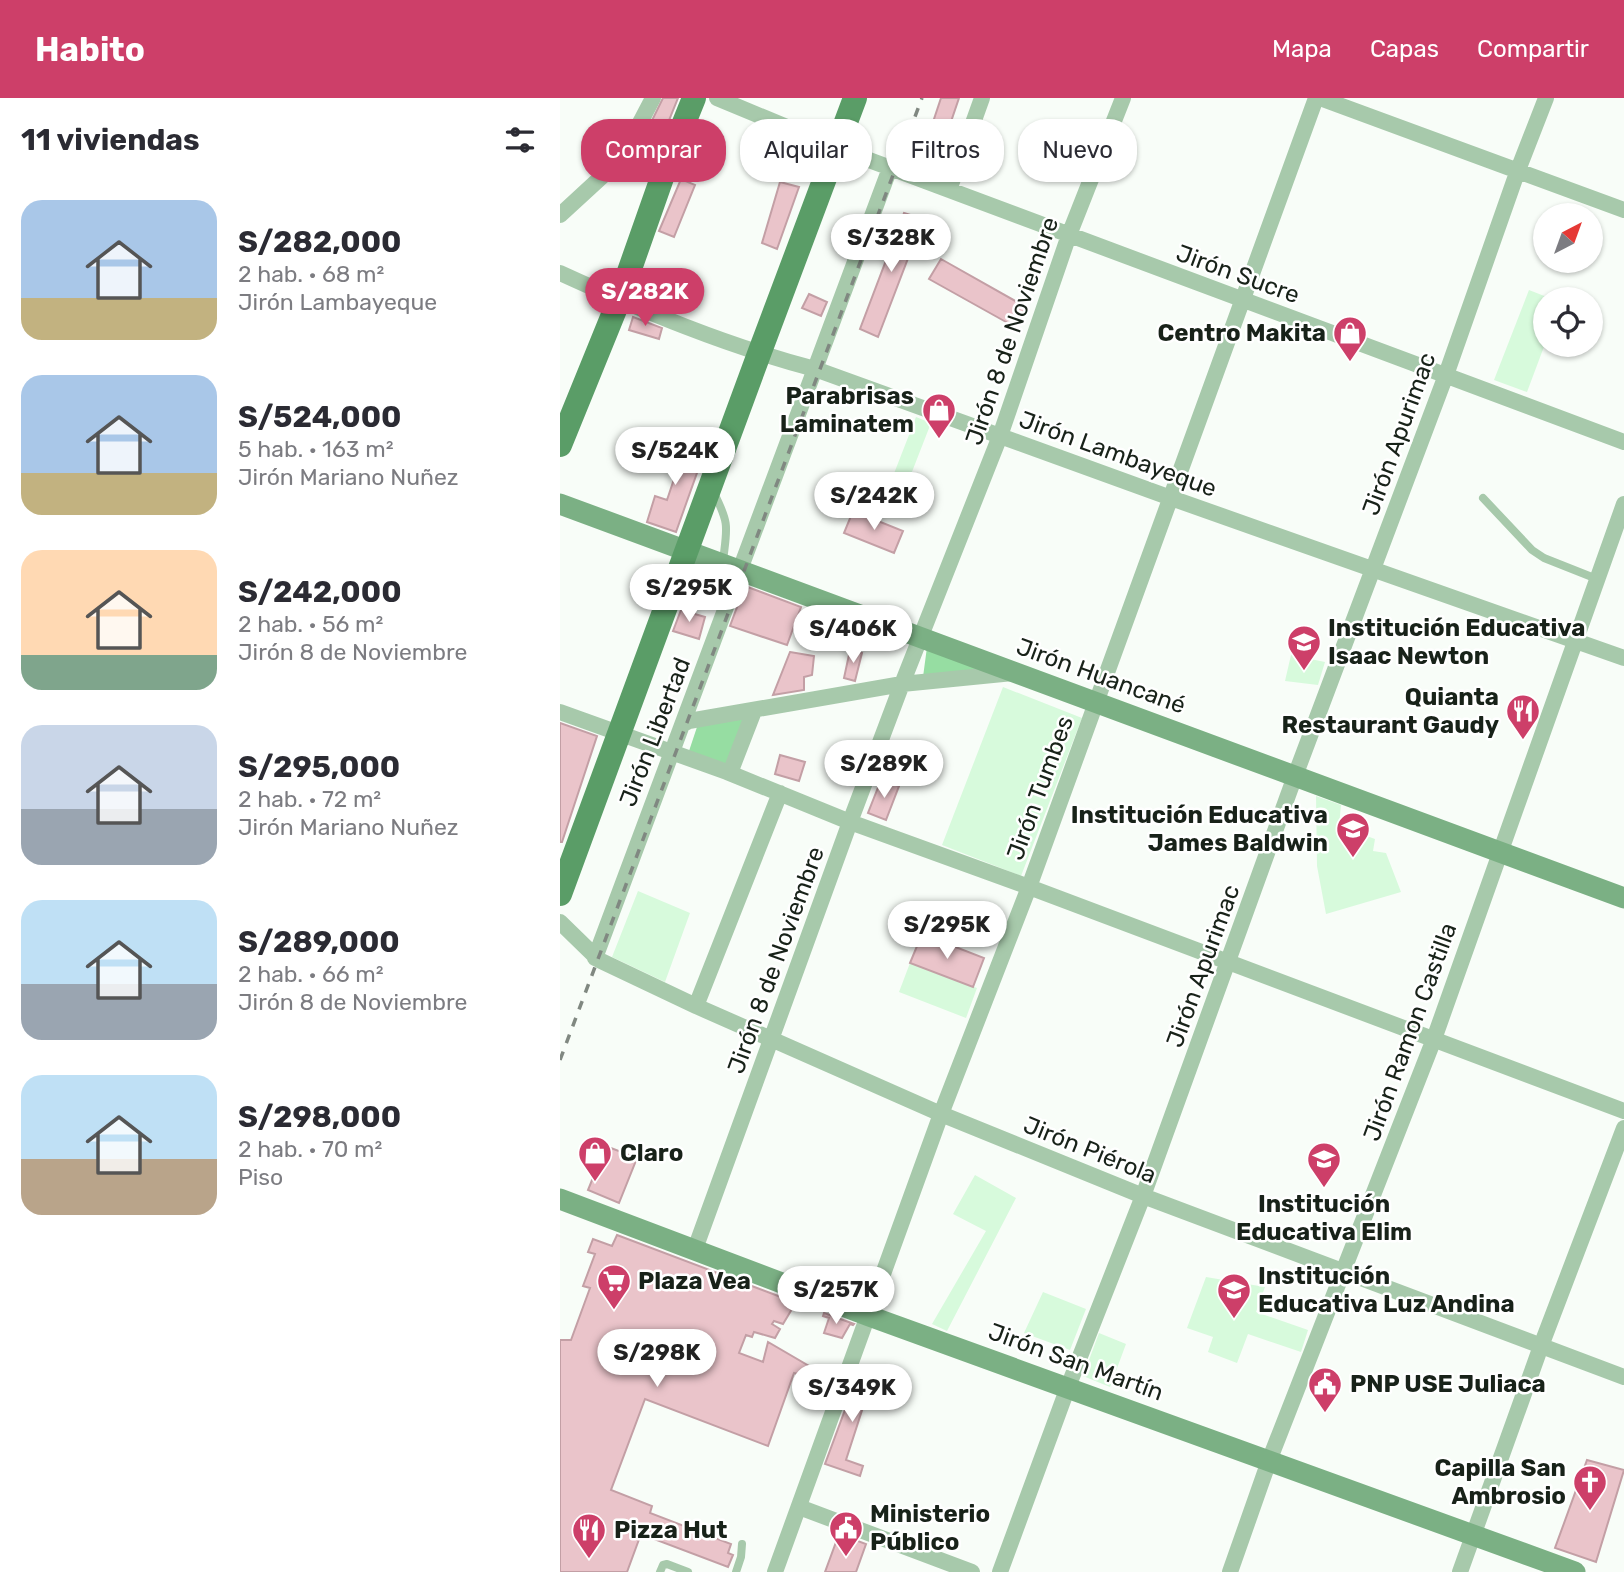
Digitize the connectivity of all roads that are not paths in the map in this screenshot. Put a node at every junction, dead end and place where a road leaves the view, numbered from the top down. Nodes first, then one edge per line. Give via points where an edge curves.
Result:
1 (653, 98) edge
2 (694, 98) edge
3 (717, 98) edge
4 (855, 98) edge
5 (982, 98) edge
6 (1123, 98) edge
7 (1318, 98) edge
8 (1546, 98) edge
9 (642, 119) edge
10 (686, 119) edge
11 (767, 119) edge
12 (847, 119) edge
13 (1518, 170) junction
14 (886, 180) edge
15 (596, 182) edge
16 (661, 182) edge
17 (824, 182) edge
18 (928, 182) edge
19 (949, 190) junction
20 (1624, 210) edge
21 (560, 215) edge
22 (1069, 234) junction
23 (560, 273) edge
24 (619, 300) junction
25 (1243, 300) junction
26 (759, 354) junction
27 (820, 371) junction
28 (1446, 375) junction
29 (1000, 436) junction
30 (1624, 442) edge
31 (560, 445) edge
32 (711, 486) junction
33 (1171, 498) junction
34 (1483, 498) dead end
35 (560, 504) edge
36 (1624, 504) edge
37 (688, 551) junction
38 (737, 569) junction
39 (1373, 570) junction
40 (1597, 579) junction
41 (921, 638) junction
42 (1575, 640) junction
43 (1624, 658) edge
44 (1016, 672) junction
45 (902, 684) junction
46 (1095, 702) junction
47 (754, 711) junction
48 (560, 712) edge
49 (682, 724) junction
50 (620, 733) junction
51 (671, 751) junction
52 (730, 773) junction
53 (1295, 776) junction
54 (779, 793) junction
55 (850, 822) junction
56 (1500, 852) junction
57 (1029, 887) junction
58 (560, 894) edge
59 (1624, 898) edge
60 (560, 922) edge
61 (595, 958) junction
62 (1230, 963) junction
63 (696, 1006) junction
64 (771, 1040) junction
65 (1434, 1040) junction
66 (1624, 1111) edge
67 (941, 1114) junction
68 (1624, 1128) edge
69 (1143, 1196) junction
70 (560, 1199) edge
71 (695, 1249) junction
72 (1343, 1272) junction
73 (869, 1316) junction
74 (1541, 1346) junction
75 (1624, 1377) edge
76 (1068, 1387) junction
77 (1269, 1461) junction
78 (799, 1507) junction
79 (1474, 1534) junction
80 (742, 1544) dead end
81 (660, 1572) edge
82 (688, 1572) edge
83 (736, 1572) edge
84 (775, 1572) edge
85 (972, 1572) edge
86 (1000, 1572) edge
87 (1230, 1572) edge
88 (1460, 1572) edge
89 (1575, 1572) edge

1 - 9 street
2 - 10 main road
3 - 11 street, Jirón Sucre
4 - 12 main road
5 - 19 street
6 - 22 street, Jirón 8 de Noviembre
7 - 13 street
7 - 25 street, Jirón Tumbes
8 - 13 street, Jirón Apurimac
13 - 20 street
13 - 28 street, Jirón Apurimac
14 - 27 street
15 - 21 street
16 - 24 main road
17 - 26 main road
18 - 19 street, Jirón Sucre
19 - 22 street, Jirón Sucre
22 - 25 street, Jirón Sucre
22 - 29 street, Jirón 8 de Noviembre
23 - 24 street, Jirón Lambayeque
24 - 26 street, Jirón Lambayeque
24 - 31 main road
25 - 28 street, Jirón Sucre
25 - 33 street, Jirón Tumbes
26 - 27 street, Jirón Lambayeque
26 - 32 main road
27 - 29 street, Jirón Lambayeque
27 - 38 street, Jirón Libertad
28 - 30 street, Jirón Sucre
28 - 39 street, Jirón Apurimac
29 - 33 street, Jirón Lambayeque
29 - 41 street, Jirón 8 de Noviembre
32 - 37 main road
32 - 38 lane via 726,516
33 - 39 street, Jirón Lambayeque
33 - 46 street, Jirón Tumbes
34 - 40 lane via 1532,550
35 - 37 street, Jirón Huancané
36 - 40 street, Jirón Ramon Castilla
37 - 38 street, Jirón Huancané
37 - 50 main road
38 - 41 street, Jirón Huancané
38 - 49 street, Jirón Libertad
39 - 42 street, Jirón Lambayeque
39 - 53 street, Jirón Apurimac
40 - 42 street, Jirón Ramon Castilla
41 - 44 street, Jirón Huancané
41 - 45 street, Jirón 8 de Noviembre
42 - 43 street, Jirón Lambayeque
42 - 56 street, Jirón Ramon Castilla
44 - 45 street
44 - 46 street, Jirón Huancané
45 - 47 street
45 - 55 street, Jirón 8 de Noviembre
46 - 53 street, Jirón Huancané
46 - 57 street, Jirón Tumbes
47 - 49 street
47 - 52 street
48 - 50 street
49 - 51 street, Jirón Libertad
50 - 51 street
50 - 58 main road
51 - 52 street
51 - 61 street, Jirón Libertad
52 - 54 street
53 - 56 street, Jirón Huancané
53 - 62 street, Jirón Apurimac
54 - 55 street
54 - 63 street
55 - 57 street
55 - 64 street, Jirón 8 de Noviembre
56 - 59 street, Jirón Huancané
56 - 65 street, Jirón Ramon Castilla
57 - 62 street
57 - 67 street, Jirón Tumbes
60 - 61 street, Jirón Piérola
61 - 63 street, Jirón Piérola
62 - 65 street
62 - 69 street, Jirón Apurimac
63 - 64 street, Jirón Piérola
64 - 67 street, Jirón Piérola
64 - 71 street, Jirón 8 de Noviembre
65 - 66 street
65 - 72 street, Jirón Ramon Castilla
67 - 69 street, Jirón Piérola
67 - 73 street, Jirón Tumbes
68 - 74 street
69 - 72 street, Jirón Piérola
69 - 76 street, Jirón Apurimac
70 - 71 street, Jirón San Martín
71 - 73 street, Jirón San Martín
72 - 74 street, Jirón Piérola
72 - 77 street, Jirón Ramon Castilla
73 - 76 street, Jirón San Martín
73 - 78 street, Jirón Tumbes
74 - 75 street, Jirón Piérola
74 - 79 street
76 - 77 street, Jirón San Martín
76 - 86 street, Jirón Apurimac
77 - 79 street, Jirón San Martín
77 - 87 street, Jirón Ramon Castilla
78 - 84 street, Jirón Tumbes
78 - 85 street
79 - 88 street
79 - 89 street, Jirón San Martín
80 - 83 lane
81 - 82 lane via 663,1564

